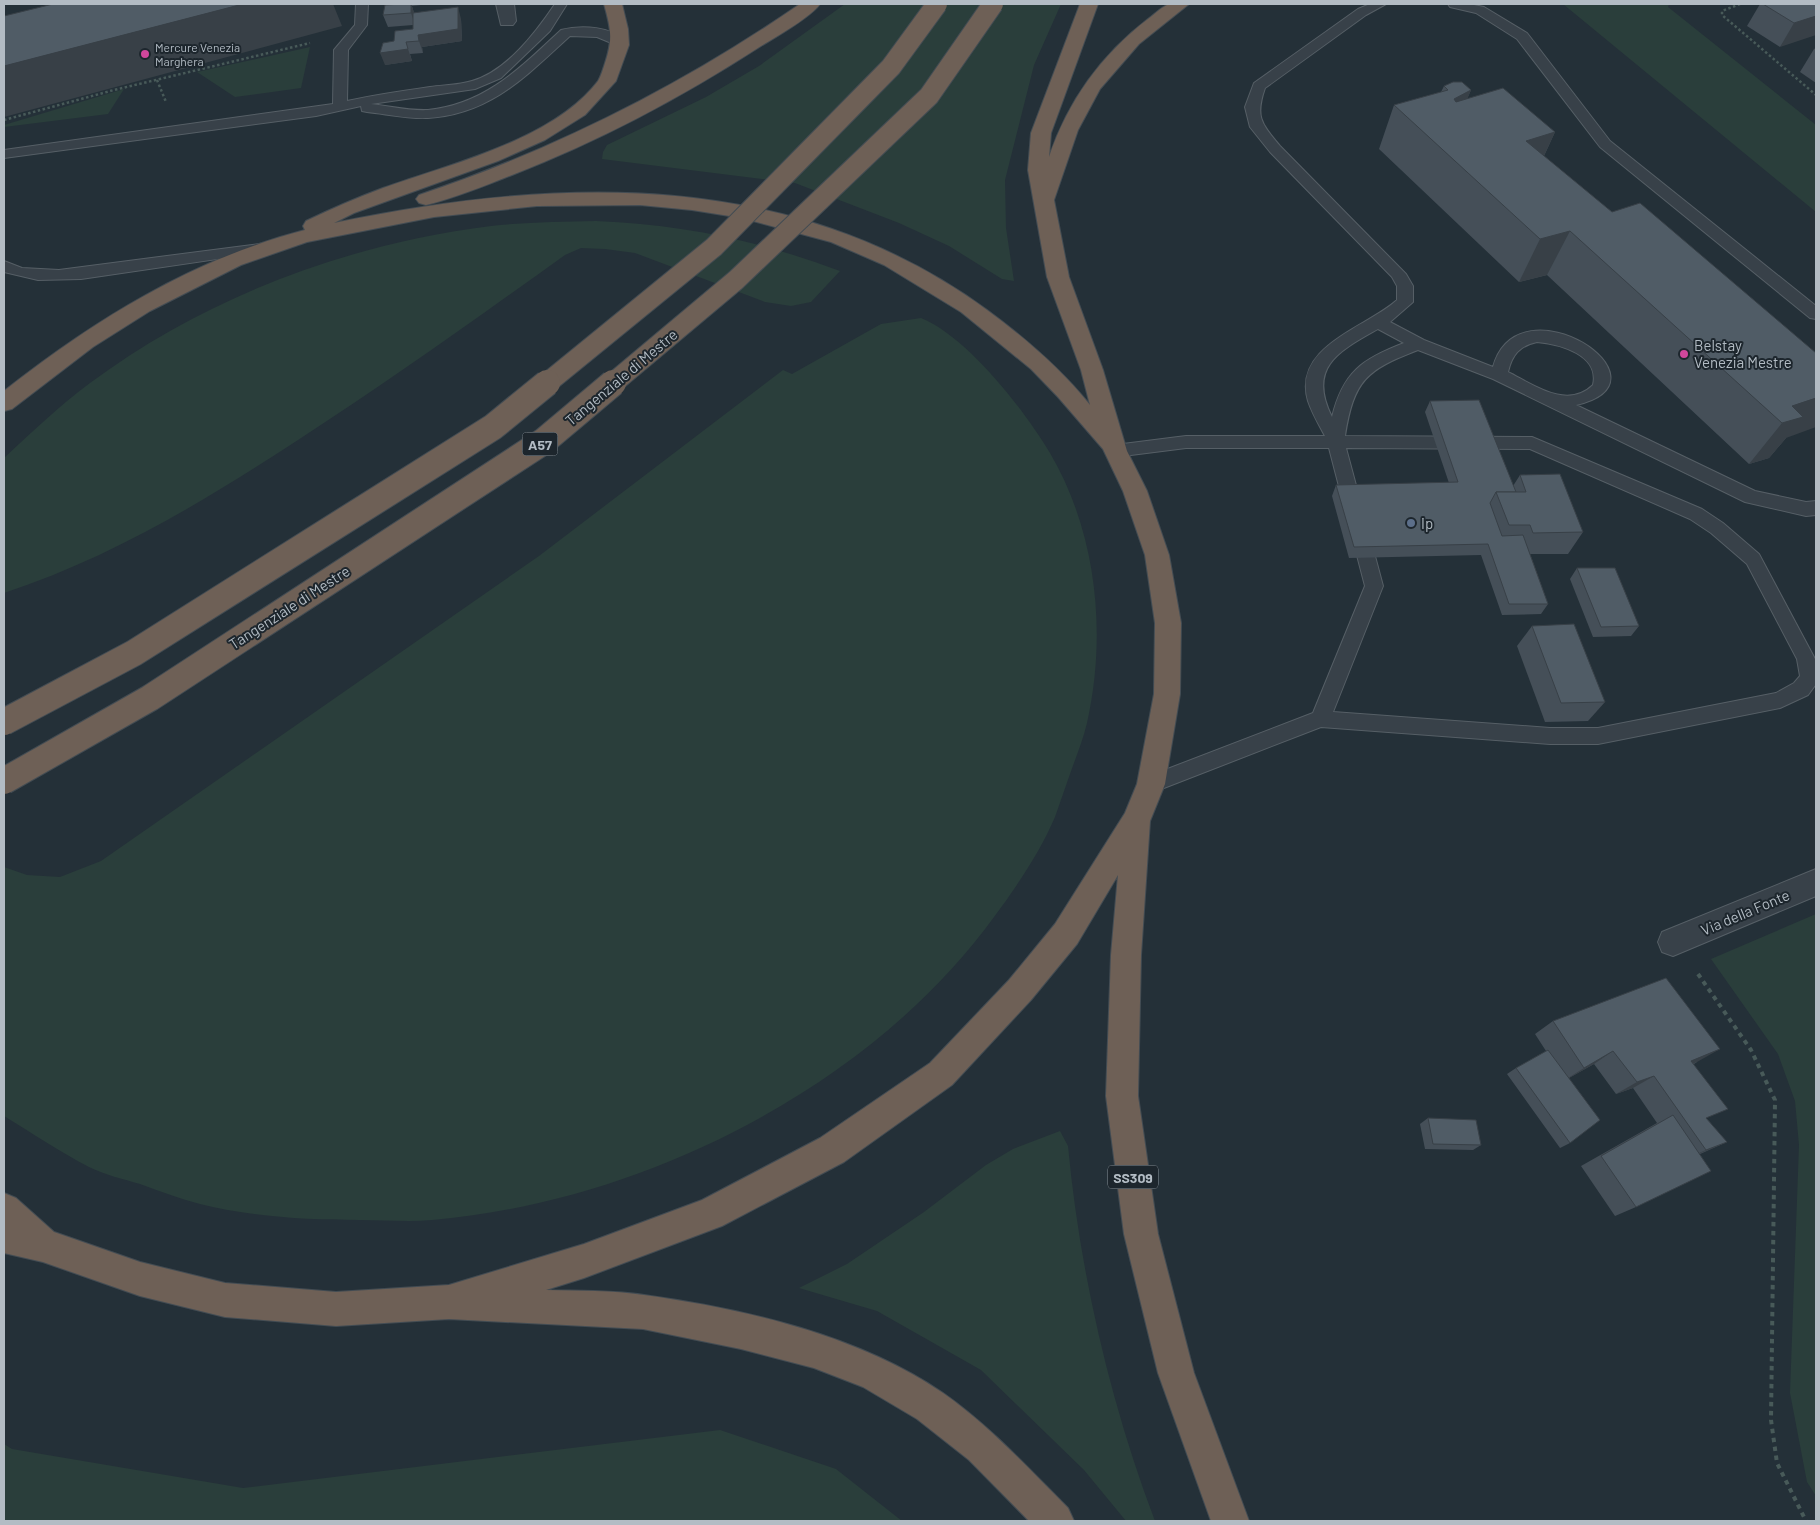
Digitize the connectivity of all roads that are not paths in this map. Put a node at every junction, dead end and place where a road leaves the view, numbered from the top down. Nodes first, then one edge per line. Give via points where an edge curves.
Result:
1 (362, 4) edge
2 (505, 4) edge
3 (561, 4) edge
4 (613, 4) edge
5 (811, 4) edge
6 (937, 4) edge
7 (993, 4) edge
8 (1090, 4) edge
9 (1180, 4) edge
10 (1380, 4) edge
11 (1454, 4) edge
12 (507, 21) dead end
13 (621, 43) junction
14 (340, 107) junction
15 (4, 154) edge
16 (1043, 206) junction
17 (341, 228) junction
18 (292, 240) junction
19 (269, 248) junction
20 (4, 266) edge
21 (1816, 314) edge
22 (1380, 323) junction
23 (1418, 344) junction
24 (1499, 375) junction
25 (4, 403) edge
26 (1558, 403) junction
27 (1336, 442) junction
28 (1115, 450) junction
29 (1816, 508) edge
30 (1320, 719) junction
31 (4, 722) edge
32 (4, 781) edge
33 (1151, 784) junction
34 (1137, 819) junction
35 (1816, 882) edge
36 (1673, 942) road end
37 (4, 1210) edge
38 (4, 1236) edge
39 (43, 1245) junction
40 (449, 1302) junction
41 (1054, 1521) edge
42 (1230, 1521) edge

1 - 14 lane via 361,25 341,50
2 - 12 street
3 - 14 lane via 545,28 516,58 485,81 461,88 381,98
4 - 13 highway
5 - 17 highway via 722,63 580,139 487,180
6 - 31 highway, bridge via 891,67 714,247 493,427 134,653
7 - 32 highway, Tangenziale di Mestre / A57, bridge via 929,96 736,280 544,441 150,698
8 - 16 highway via 1041,133 1038,170
9 - 16 highway via 1131,44 1090,91 1072,120
10 - 22 lane via 1362,12 1259,86 1252,107 1257,127 1275,149 1403,280 1405,302
11 - 21 lane via 1480,10 1522,36 1605,144
13 - 14 lane via 600,33 566,32 507,86 480,102 455,110 427,114
13 - 18 highway via 606,82 584,107 554,129 486,158 349,206
14 - 15 lane
16 - 28 highway via 1058,277 1092,370
17 - 18 highway
17 - 28 highway via 431,211 503,202 598,196 706,205 764,216 862,246 950,294 1020,348 1061,386
18 - 19 highway
19 - 20 lane via 59,274 20,273
19 - 25 highway via 237,258 152,299 90,336
22 - 23 lane
22 - 27 lane via 1331,350 1316,371 1313,386 1316,401
23 - 24 lane
23 - 27 lane via 1382,356 1356,377 1341,406
24 - 26 lane
24 - 26 lane via 1507,351 1519,340 1550,337 1570,342 1588,352 1604,378 1595,393
26 - 29 lane via 1751,497
27 - 28 lane via 1186,442
27 - 30 lane via 1374,586
27 - 30 lane via 1532,443 1681,507 1718,528 1753,559 1806,659 1810,678 1801,689 1780,700 1598,736 1550,736
28 - 33 highway via 1135,491 1157,555 1168,622 1167,694
30 - 33 lane
33 - 34 highway
34 - 40 highway via 1066,934 1020,990 941,1074 832,1150 710,1214 584,1261
34 - 42 highway, SS309 via 1125,987 1122,1096 1140,1234 1176,1374
35 - 36 street, Via della Fonte
37 - 39 highway
38 - 39 highway
39 - 40 highway via 140,1279 225,1300 336,1309
40 - 41 highway via 643,1312 814,1350 874,1373 930,1406 982,1448

